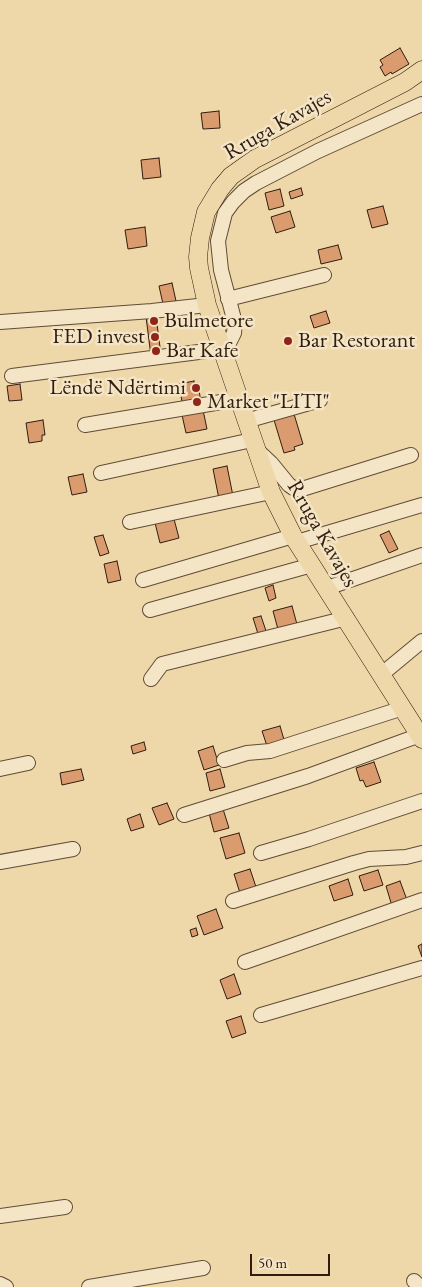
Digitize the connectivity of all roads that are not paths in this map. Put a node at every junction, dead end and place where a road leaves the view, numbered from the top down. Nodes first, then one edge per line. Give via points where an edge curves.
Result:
1 (422, 70) edge
2 (422, 104) edge
3 (324, 275) dead end
4 (228, 299) junction
5 (207, 305) junction
6 (0, 322) edge
7 (222, 350) junction
8 (12, 376) dead end
9 (239, 399) junction
10 (320, 400) dead end
11 (246, 421) junction
12 (85, 425) dead end
13 (254, 444) junction
14 (411, 455) dead end
15 (101, 473) dead end
16 (270, 492) junction
17 (422, 505) edge
18 (130, 522) dead end
19 (295, 539) junction
20 (422, 555) edge
21 (312, 565) junction
22 (143, 580) dead end
23 (327, 588) junction
24 (150, 610) dead end
25 (346, 618) junction
26 (422, 641) edge
27 (382, 674) junction
28 (151, 679) dead end
29 (403, 708) junction
30 (420, 734) edge
31 (224, 760) dead end
32 (28, 763) dead end
33 (0, 768) edge
34 (422, 801) edge
35 (184, 814) dead end
36 (73, 849) dead end
37 (261, 853) dead end
38 (422, 853) edge
39 (0, 862) edge
40 (422, 900) edge
41 (233, 901) dead end
42 (246, 962) dead end
43 (422, 968) edge
44 (261, 1015) dead end
45 (65, 1207) dead end
46 (0, 1216) edge
47 (203, 1268) dead end
48 (1, 1286) edge
49 (6, 1287) edge
50 (89, 1287) edge

1 - 5 main road, Rruga Kavajes via 405,82 255,159 225,183 206,212 200,238 199,268
2 - 4 street via 256,183 233,202 225,213 218,240
3 - 4 street
4 - 7 street via 235,323 234,333
5 - 6 street
5 - 7 main road, Rruga Kavajes
7 - 8 street
7 - 9 main road, Rruga Kavajes
9 - 11 main road, Rruga Kavajes
9 - 12 street
10 - 11 street
11 - 13 main road, Rruga Kavajes
13 - 14 street via 295,489
13 - 15 street
13 - 16 main road, Rruga Kavajes
16 - 18 street
16 - 19 main road, Rruga Kavajes
17 - 19 street
19 - 21 main road, Rruga Kavajes
19 - 22 street
20 - 23 street
21 - 23 main road, Rruga Kavajes
21 - 24 street
23 - 25 main road, Rruga Kavajes
25 - 27 main road, Rruga Kavajes
25 - 28 street via 162,664
26 - 27 street
27 - 29 main road, Rruga Kavajes
29 - 30 main road, Rruga Kavajes
29 - 31 street via 270,750
30 - 35 street via 308,776
32 - 33 street
34 - 37 street
36 - 39 street
38 - 41 street via 369,859
40 - 42 street
43 - 44 street
45 - 46 street
47 - 50 street
48 - 49 street

